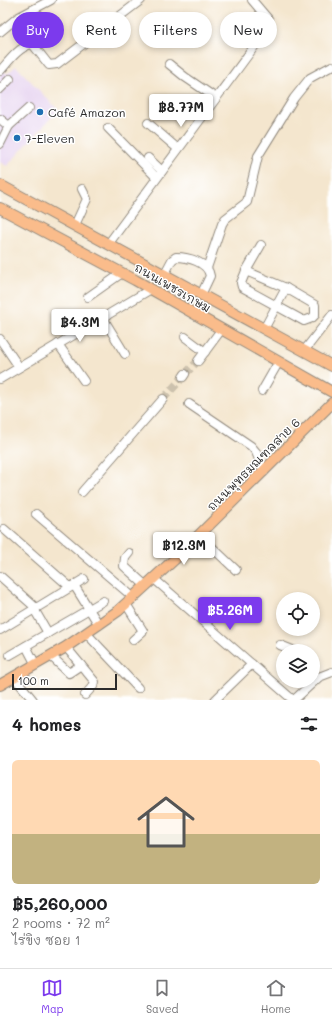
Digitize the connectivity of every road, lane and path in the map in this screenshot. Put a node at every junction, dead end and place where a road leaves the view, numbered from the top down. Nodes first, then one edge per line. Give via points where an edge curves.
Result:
1 (51, 0) edge
2 (141, 0) edge
3 (252, 0) edge
4 (0, 32) edge
5 (169, 64) dead end
6 (332, 66) edge
7 (0, 71) edge
8 (10, 79) dead end
9 (0, 89) edge
10 (216, 98) junction
11 (29, 108) dead end
12 (0, 119) edge
13 (148, 123) dead end
14 (9, 126) junction
15 (108, 128) dead end
16 (0, 144) edge
17 (178, 149) junction
18 (148, 158) dead end
19 (162, 171) junction
20 (156, 178) junction
21 (0, 185) edge
22 (82, 189) dead end
23 (0, 208) edge
24 (75, 225) junction
25 (109, 244) junction
26 (261, 245) dead end
27 (207, 268) junction
28 (246, 271) junction
29 (122, 273) junction
30 (164, 275) junction
31 (286, 288) junction
32 (150, 289) junction
33 (201, 295) junction
34 (88, 296) dead end
35 (275, 307) junction
36 (332, 315) edge
37 (103, 318) junction
38 (264, 329) junction
39 (221, 330) junction
40 (184, 337) dead end
41 (0, 339) edge
42 (58, 344) junction
43 (304, 351) junction
44 (205, 352) junction
45 (125, 354) dead end
46 (198, 361) tunnel mouth
47 (278, 363) junction
48 (331, 363) edge
49 (19, 367) junction
50 (0, 379) edge
51 (84, 381) dead end
52 (262, 391) dead end
53 (332, 392) edge
54 (163, 399) tunnel mouth
55 (332, 403) edge
56 (189, 404) dead end
57 (264, 472) junction
58 (82, 492) dead end
59 (36, 514) dead end
60 (4, 529) dead end
61 (199, 535) junction
62 (129, 553) dead end
63 (236, 570) dead end
64 (0, 576) edge
65 (84, 579) dead end
66 (149, 582) junction
67 (72, 586) junction
68 (103, 601) dead end
69 (130, 601) junction
70 (90, 608) junction
71 (35, 609) junction
72 (100, 625) junction
73 (0, 630) edge
74 (48, 633) junction
75 (87, 634) junction
76 (132, 640) dead end
77 (26, 646) junction
78 (66, 647) junction
79 (10, 655) dead end
80 (52, 656) junction
81 (252, 664) junction
82 (36, 665) junction
83 (81, 665) junction
84 (332, 672) edge
85 (14, 677) junction
86 (320, 678) edge
87 (0, 685) edge
88 (138, 688) dead end
89 (307, 688) edge
90 (85, 695) dead end
91 (33, 700) edge
92 (215, 700) edge
93 (294, 700) edge

1 - 4 street via 17,18
2 - 7 street via 57,64 46,63 31,44 18,52
3 - 10 street via 269,20 268,28
5 - 10 street
6 - 27 street via 304,84 258,156 246,202 222,224
8 - 9 street
10 - 17 street
11 - 14 street
12 - 14 street
13 - 17 street
14 - 16 street
15 - 20 street
17 - 19 street
18 - 19 street
19 - 20 street
20 - 25 street
21 - 24 main road, ถนนเพชรเกษม
22 - 24 street via 87,199
23 - 29 main road, ถนนเพชรเกษม
24 - 25 main road, ถนนเพชรเกษม
25 - 30 main road, ถนนเพชรเกษม
26 - 28 street
27 - 30 street via 189,258 176,257
27 - 33 street via 210,276
28 - 31 street
28 - 35 street via 242,287
29 - 32 main road, ถนนเพชรเกษม
29 - 34 street
30 - 33 main road, ถนนเพชรเกษม
31 - 35 street
31 - 35 street via 315,305 315,315 304,321
32 - 37 street
32 - 39 main road, ถนนเพชรเกษม
33 - 38 main road, ถนนเพชรเกษม
35 - 38 street
36 - 43 street
37 - 42 street
37 - 45 street
38 - 43 main road, ถนนเพชรเกษม
39 - 44 street
39 - 47 main road, ถนนเพชรเกษม
40 - 44 street
41 - 49 street
42 - 49 street
42 - 51 street
43 - 48 main road, ถนนเพชรเกษม
44 - 46 street
47 - 52 street
47 - 53 main road, ถนนเพชรเกษม
49 - 50 street
54 - 58 street
55 - 57 main road, ถนนพุทธมณฑลสาย 6
56 - 57 street via 251,446
57 - 61 main road, ถนนพุทธมณฑลสาย 6
59 - 69 street
60 - 67 street
61 - 63 street
61 - 66 main road, ถนนพุทธมณฑลสาย 6
62 - 66 street via 124,566
64 - 71 street
65 - 67 street
66 - 69 main road, ถนนพุทธมณฑลสาย 6
66 - 81 street
67 - 70 street
67 - 71 street
68 - 70 street
69 - 72 main road, ถนนพุทธมณฑลสาย 6
69 - 76 street via 143,631
70 - 72 street
70 - 74 street
71 - 73 street
71 - 74 street
72 - 75 main road, ถนนพุทธมณฑลสาย 6
74 - 77 street
75 - 78 main road, ถนนพุทธมณฑลสาย 6
75 - 88 street
77 - 79 street
77 - 82 street
78 - 80 main road, ถนนพุทธมณฑลสาย 6
78 - 83 street
80 - 82 main road, ถนนพุทธมณฑลสาย 6
80 - 83 street via 69,673
81 - 92 street
81 - 93 street
82 - 85 main road, ถนนพุทธมณฑลสาย 6
83 - 90 street via 95,682
84 - 86 street
85 - 87 main road, ถนนพุทธมณฑลสาย 6
85 - 91 street
89 - 93 street

